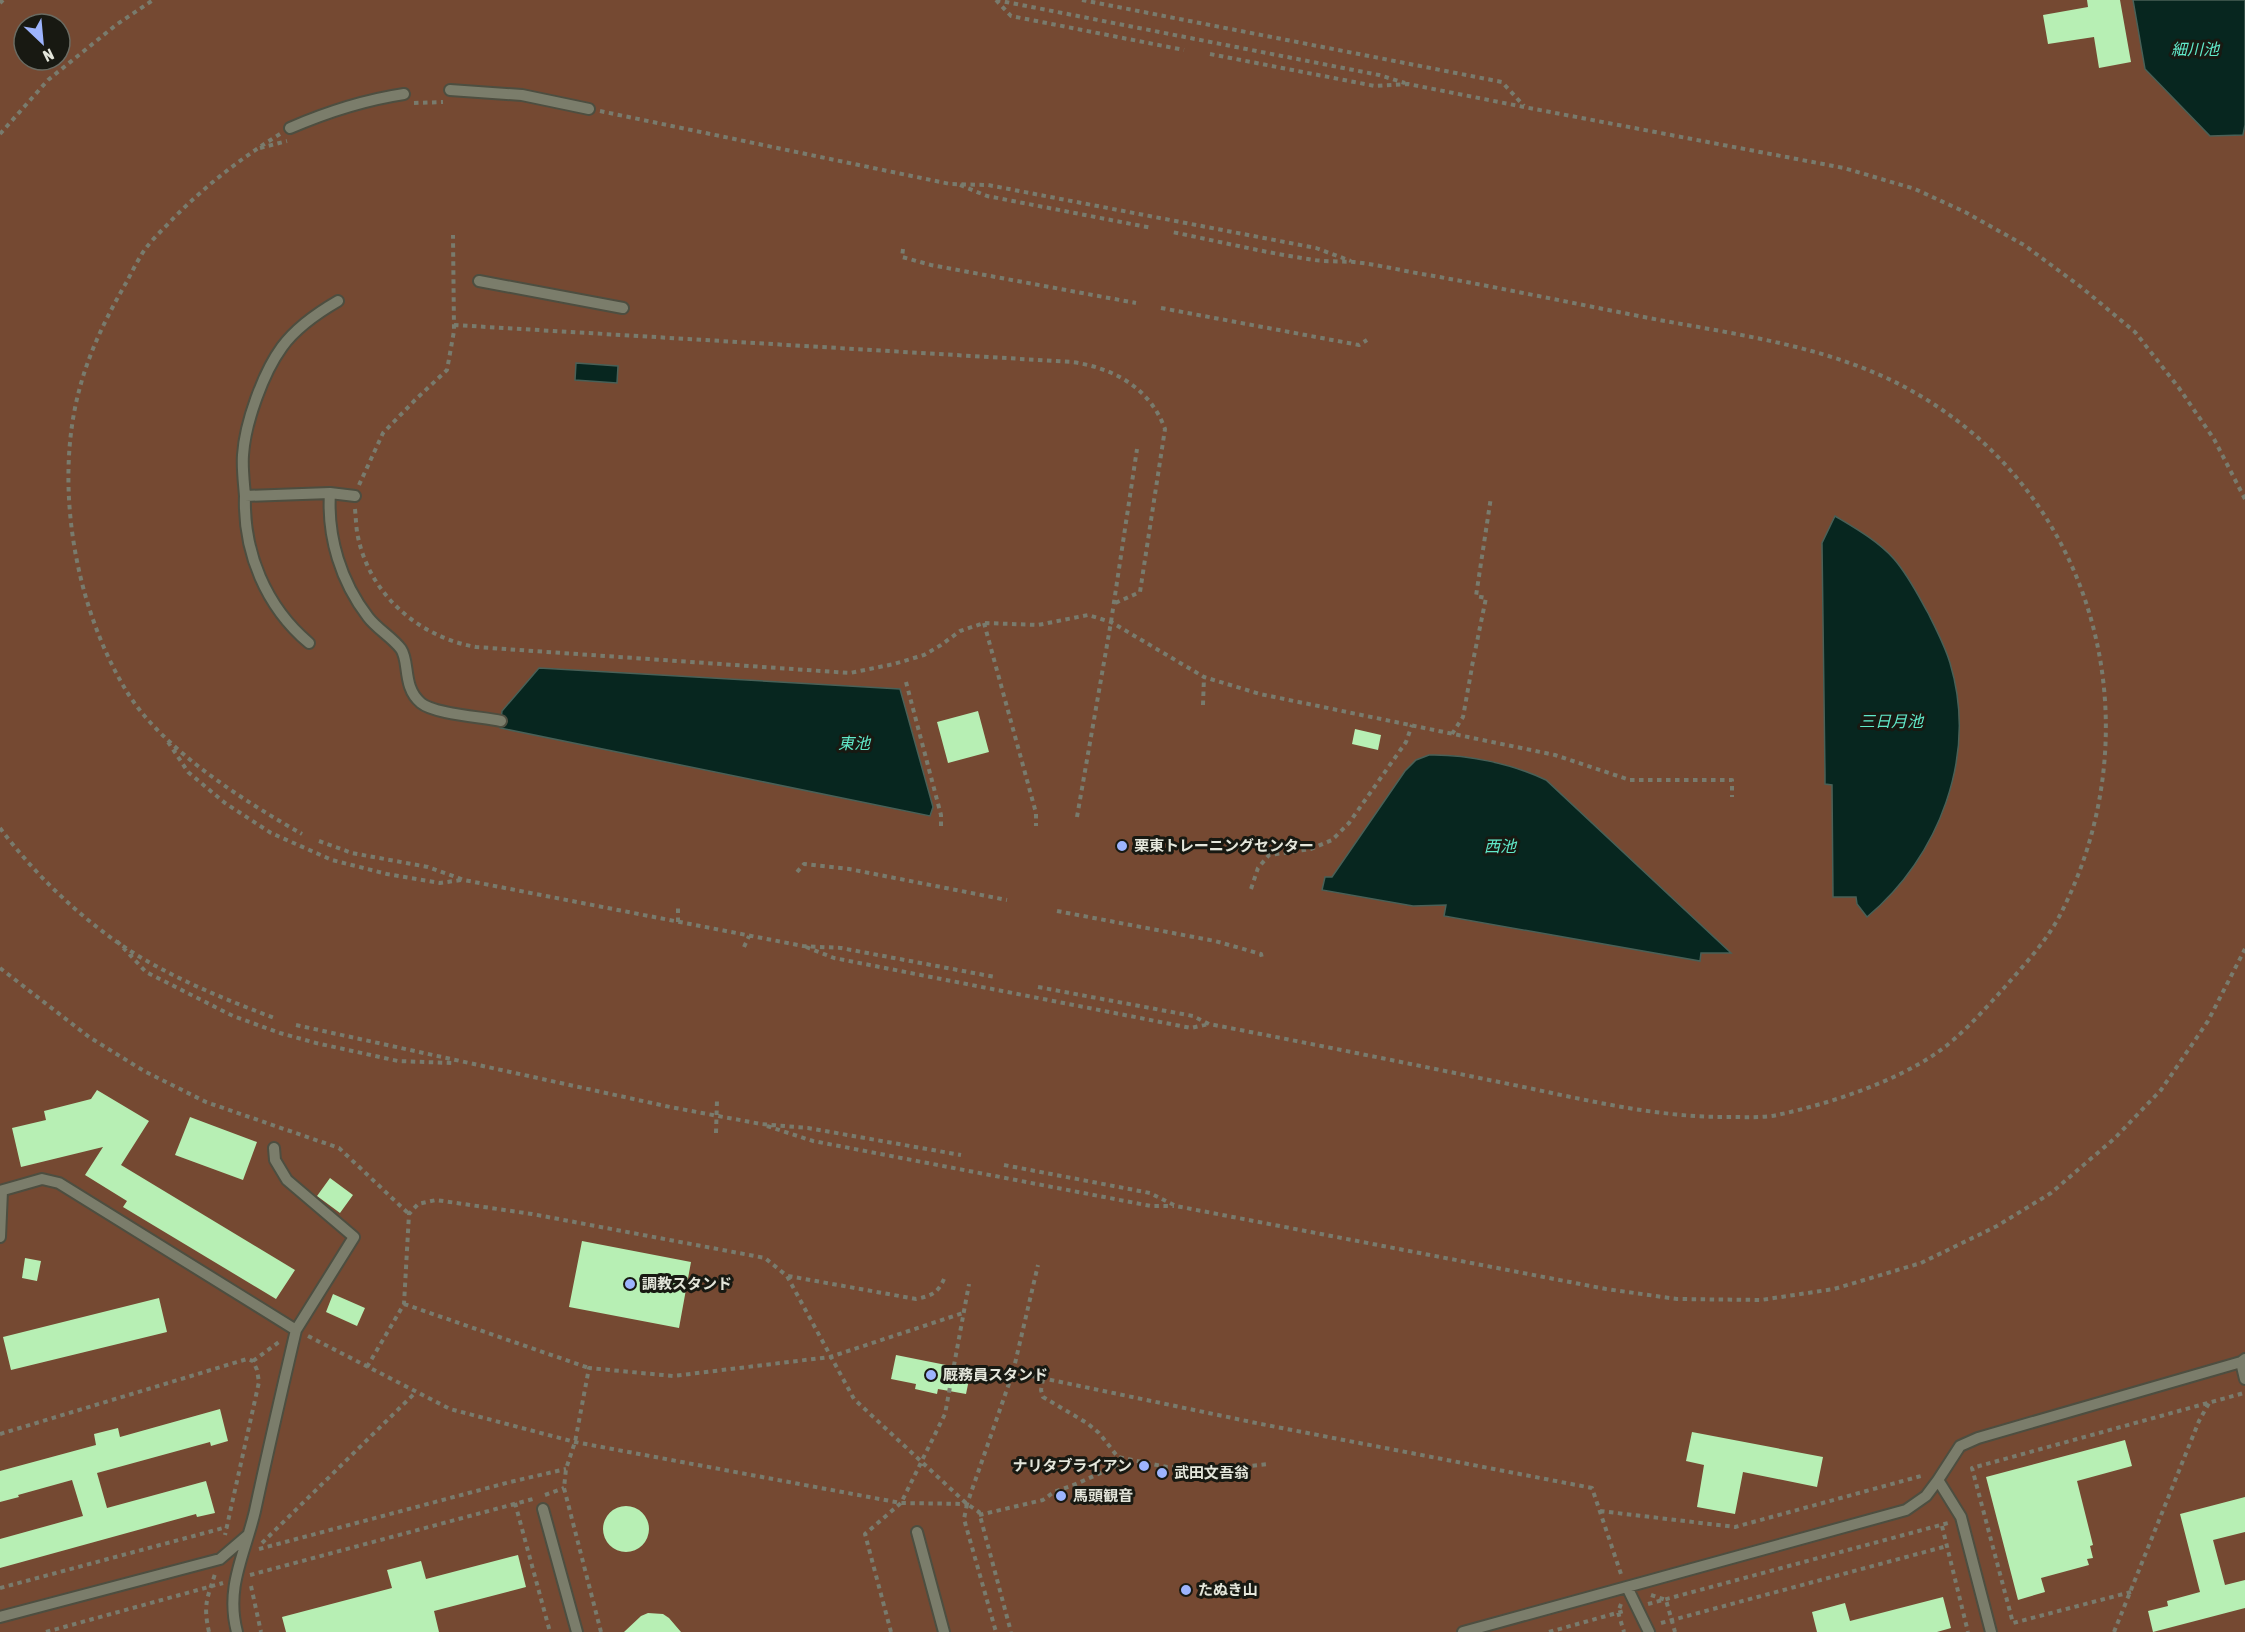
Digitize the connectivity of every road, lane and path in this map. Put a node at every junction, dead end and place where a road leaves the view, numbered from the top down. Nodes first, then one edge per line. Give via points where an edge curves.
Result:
1 (153, 0) edge
2 (995, 0) edge
3 (1082, 0) edge
4 (1184, 50) dead end
5 (1210, 54) dead end
6 (1417, 86) junction
7 (450, 90) dead end
8 (405, 99) joint
9 (449, 102) dead end
10 (1524, 107) junction
11 (589, 109) joint
12 (615, 114) junction
13 (599, 118) dead end
14 (292, 133) junction
15 (0, 134) edge
16 (255, 149) junction
17 (956, 184) junction
18 (1152, 228) dead end
19 (1172, 232) dead end
20 (453, 235) dead end
21 (903, 249) dead end
22 (1354, 262) junction
23 (479, 281) dead end
24 (338, 301) dead end
25 (1136, 303) dead end
26 (623, 308) dead end
27 (1161, 308) dead end
28 (454, 325) junction
29 (1367, 340) dead end
30 (1137, 449) dead end
31 (330, 493) junction
32 (245, 496) junction
33 (355, 496) junction
34 (1491, 497) dead end
35 (2245, 499) edge
36 (1113, 604) junction
37 (1111, 622) junction
38 (984, 623) junction
39 (309, 643) dead end
40 (1204, 677) junction
41 (906, 682) dead end
42 (1203, 705) dead end
43 (501, 721) dead end
44 (1412, 726) junction
45 (1452, 734) junction
46 (166, 739) junction
47 (1732, 797) dead end
48 (1077, 817) dead end
49 (1036, 826) dead end
50 (0, 828) edge
51 (941, 830) dead end
52 (302, 834) dead end
53 (319, 841) dead end
54 (797, 872) dead end
55 (464, 880) junction
56 (1251, 889) dead end
57 (1007, 900) dead end
58 (678, 906) dead end
59 (1057, 911) dead end
60 (678, 922) junction
61 (749, 936) junction
62 (117, 941) junction
63 (802, 946) junction
64 (744, 947) dead end
65 (2245, 949) edge
66 (1262, 958) dead end
67 (0, 968) edge
68 (995, 977) dead end
69 (1038, 987) dead end
70 (278, 1019) dead end
71 (1209, 1024) junction
72 (296, 1025) dead end
73 (452, 1062) dead end
74 (717, 1100) dead end
75 (716, 1116) junction
76 (761, 1124) junction
77 (716, 1133) dead end
78 (274, 1148) dead end
79 (961, 1155) dead end
80 (1004, 1165) dead end
81 (1, 1191) edge
82 (1176, 1206) junction
83 (409, 1214) junction
84 (0, 1237) edge
85 (1038, 1265) dead end
86 (788, 1276) junction
87 (944, 1279) dead end
88 (969, 1284) dead end
89 (404, 1304) junction
90 (963, 1313) junction
91 (296, 1330) junction
92 (830, 1357) junction
93 (253, 1361) junction
94 (2244, 1361) edge
95 (367, 1367) junction
96 (589, 1368) junction
97 (1013, 1372) junction
98 (1043, 1379) junction
99 (2245, 1379) edge
100 (416, 1392) junction
101 (2245, 1393) edge
102 (2209, 1402) junction
103 (0, 1434) edge
104 (575, 1442) junction
105 (1121, 1457) junction
106 (922, 1462) junction
107 (1269, 1464) dead end
108 (566, 1469) junction
109 (1938, 1480) junction
110 (901, 1503) junction
111 (1982, 1503) junction
112 (967, 1504) junction
113 (543, 1509) dead end
114 (1600, 1511) junction
115 (979, 1515) junction
116 (1960, 1517) junction
117 (1942, 1526) junction
118 (227, 1527) junction
119 (917, 1532) dead end
120 (249, 1534) junction
121 (1947, 1546) junction
122 (219, 1559) junction
123 (251, 1566) dead end
124 (249, 1575) junction
125 (234, 1579) junction
126 (211, 1587) junction
127 (1627, 1587) junction
128 (0, 1588) edge
129 (2131, 1592) junction
130 (1666, 1600) junction
131 (1637, 1608) junction
132 (1618, 1612) junction
133 (0, 1617) edge
134 (1671, 1619) junction
135 (1648, 1630) edge
136 (46, 1632) edge
137 (209, 1632) edge
138 (237, 1632) edge
139 (261, 1632) edge
140 (550, 1632) edge
141 (577, 1632) edge
142 (601, 1632) edge
143 (891, 1632) edge
144 (944, 1632) edge
145 (996, 1632) edge
146 (1011, 1632) edge
147 (1463, 1632) edge
148 (1550, 1632) edge
149 (1624, 1632) edge
150 (1675, 1632) edge
151 (1968, 1632) edge
152 (1991, 1632) edge
153 (2114, 1632) edge

1 - 15 path via 48,80
2 - 4 path via 1011,16
2 - 6 path via 1379,75
3 - 10 path via 1502,82
5 - 6 path via 1375,86
6 - 10 path
7 - 11 lane via 522,95
8 - 9 path
8 - 14 lane via 373,98 338,109
10 - 35 path via 1844,168 1915,189 1965,212 2024,245 2135,332 2214,439
11 - 12 path
12 - 13 path
12 - 17 path
14 - 16 path
14 - 16 path via 279,145
16 - 46 path via 188,203 146,248 104,321 80,386 71,429 69,499 76,566 102,642 128,694
17 - 18 path via 987,196
17 - 22 path via 988,185 1316,248
19 - 22 path via 1314,260
20 - 28 path
21 - 25 path via 903,256 931,264
22 - 71 path via 1809,349 1872,370 1924,398 1975,433 2018,477 2052,527 2080,581 2097,638 2105,695 2107,746 2100,801 2084,862 2058,918 2029,960 1984,1010 1938,1051 1890,1078 1830,1101 1771,1117 1713,1118 1636,1110
23 - 26 lane
24 - 32 lane via 317,313 282,346 263,382 243,454
27 - 29 path via 1359,345
28 - 33 path via 447,370 383,433
28 - 36 path via 1095,365 1124,378 1146,395 1165,429 1140,592
30 - 36 path
31 - 32 lane
31 - 33 lane
31 - 43 lane via 333,541 341,568 370,619 403,651 413,693 422,704 437,711
32 - 39 lane via 247,542 260,577 285,617
33 - 38 path via 358,538 369,569 391,603 432,633 457,644 850,673 924,655 960,632
34 - 45 path via 1476,596 1486,598 1463,717
36 - 37 path
37 - 38 path via 1088,615 1038,624
37 - 40 path
37 - 48 path
38 - 49 path via 1036,813
40 - 42 path
40 - 44 path via 1260,694
41 - 51 path via 941,815
44 - 45 path
44 - 56 path via 1406,742 1349,823 1332,840 1311,849 1269,855 1258,868
45 - 47 path via 1555,755 1630,780 1732,780
46 - 52 path via 264,812
46 - 55 path via 188,772 225,803 271,832 332,860 440,883
50 - 62 path via 59,894
53 - 55 path via 352,853 428,867
54 - 57 path via 804,864 849,869
55 - 60 path
58 - 60 path
59 - 66 path via 1215,940 1261,954
60 - 61 path
61 - 63 path
61 - 64 path
62 - 70 path via 221,997
62 - 73 path via 146,972 232,1016 316,1043 398,1060
63 - 68 path via 842,948
63 - 71 path via 834,958 1191,1028
65 - 82 path via 2208,1021 2161,1090 2115,1138 2051,1193 1997,1226 1921,1263 1834,1289 1761,1300 1677,1299 1606,1289
67 - 83 path via 88,1037 144,1071 206,1102 339,1148
69 - 71 path via 1193,1016
72 - 75 path
74 - 75 path
75 - 76 path
75 - 77 path
76 - 79 path via 808,1128
76 - 82 path via 813,1141 1151,1206
78 - 91 lane via 275,1160 287,1180 354,1237
80 - 82 path via 1150,1193
81 - 84 lane
81 - 91 lane via 42,1179 59,1183
83 - 86 path via 418,1203 436,1200 532,1214 765,1258
83 - 89 path
85 - 97 path
86 - 87 path via 916,1299 939,1290
86 - 92 path
88 - 90 path
89 - 95 path
89 - 96 path
90 - 92 path
90 - 106 path via 945,1414
91 - 93 path
91 - 95 path
91 - 120 lane
92 - 96 path via 674,1376
92 - 106 path via 855,1399
93 - 103 path via 247,1359
93 - 118 path via 259,1382
94 - 99 lane
94 - 109 lane via 1978,1438 1960,1446
95 - 100 path
96 - 104 path
97 - 98 path
97 - 112 path
98 - 105 path via 1044,1397 1087,1423
98 - 114 path via 1592,1488
100 - 104 path via 450,1409
100 - 108 path via 255,1550
101 - 102 path
102 - 111 path via 1972,1468
102 - 129 path
104 - 108 path
104 - 110 path
105 - 107 path via 1203,1471
105 - 115 path via 1116,1466 1044,1500
106 - 110 path
106 - 112 path
108 - 142 path via 564,1488
109 - 114 path via 1921,1476 1736,1527
109 - 116 lane
109 - 127 lane via 1926,1496 1906,1510
110 - 112 path
110 - 143 path via 865,1534
111 - 116 path
111 - 129 path via 2013,1623
112 - 115 path
112 - 145 path via 964,1519
113 - 141 lane
114 - 127 path
115 - 146 path
116 - 117 path
116 - 152 lane
117 - 121 path
117 - 130 path
118 - 122 path
118 - 128 path
119 - 144 lane
120 - 122 lane
120 - 125 lane
121 - 134 path
121 - 151 path
122 - 126 path
122 - 133 lane
123 - 124 path
124 - 125 path
124 - 139 path
124 - 140 path via 515,1503
125 - 126 path
125 - 138 lane via 233,1617
126 - 136 path
126 - 137 path via 206,1597
127 - 131 lane
127 - 147 lane
129 - 153 path
130 - 131 path
130 - 134 path
131 - 132 path
131 - 135 lane
132 - 148 path
132 - 149 path
134 - 135 path
134 - 150 path

